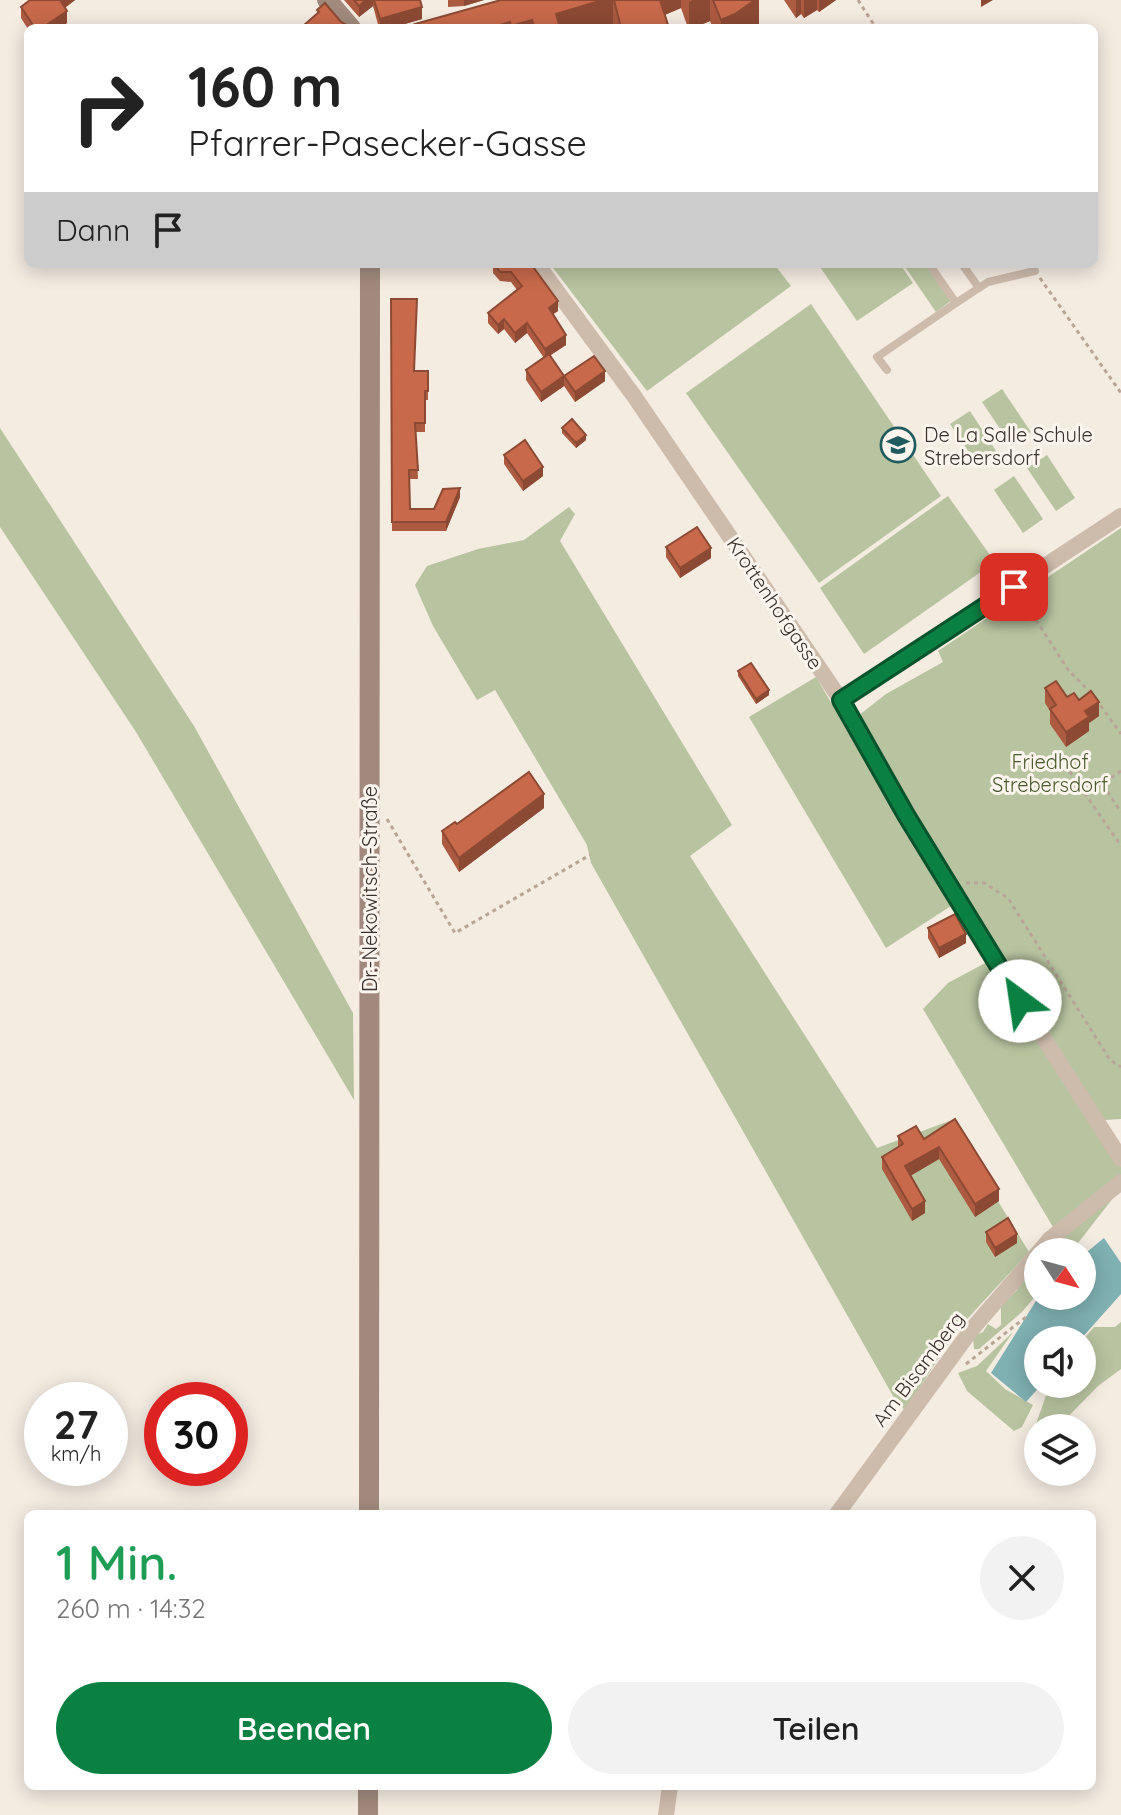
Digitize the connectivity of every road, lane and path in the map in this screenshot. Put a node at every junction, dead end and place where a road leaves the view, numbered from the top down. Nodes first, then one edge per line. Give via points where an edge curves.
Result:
1 (327, 0) edge
2 (858, 0) edge
3 (348, 24) edge
4 (873, 24) edge
5 (370, 268) edge
6 (540, 268) edge
7 (932, 268) edge
8 (965, 268) edge
9 (1035, 271) joint
10 (979, 288) junction
11 (956, 303) junction
12 (887, 370) dead end
13 (1121, 393) edge
14 (1121, 516) edge
15 (1014, 587) junction
16 (841, 700) junction
17 (1121, 722) edge
18 (1115, 726) junction
19 (1121, 734) edge
20 (1065, 765) dead end
21 (1121, 771) edge
22 (1102, 784) junction
23 (1086, 795) junction
24 (1121, 812) edge
25 (384, 815) dead end
26 (1121, 846) edge
27 (590, 855) dead end
28 (952, 890) junction
29 (1121, 1067) edge
30 (1121, 1159) edge
31 (1121, 1182) edge
32 (1051, 1238) edge
33 (1024, 1270) edge
34 (1026, 1317) dead end
35 (943, 1369) junction
36 (369, 1510) edge
37 (840, 1510) edge
38 (368, 1790) edge
39 (669, 1790) edge
40 (368, 1815) edge
41 (666, 1815) edge

1 - 3 main road
2 - 4 path
5 - 36 main road, Dr.-Nekowitsch-Straße
6 - 16 street, Krottenhofgasse
7 - 11 lane
8 - 10 lane
9 - 10 lane
9 - 13 path
10 - 11 lane
11 - 12 lane via 877,357
14 - 15 street
15 - 16 street
15 - 18 path via 1069,671
16 - 28 street, Krottenhofgasse
17 - 18 path
18 - 19 path
20 - 23 path
21 - 22 path
22 - 23 path
22 - 24 path
23 - 26 path
25 - 27 path via 455,933
28 - 29 path via 980,882 1008,898 1110,1060
28 - 30 street, Krottenhofgasse
31 - 32 street, Am Bisamberg
33 - 35 street, Am Bisamberg
34 - 35 path via 964,1365
35 - 37 street, Am Bisamberg
38 - 40 main road
39 - 41 street

